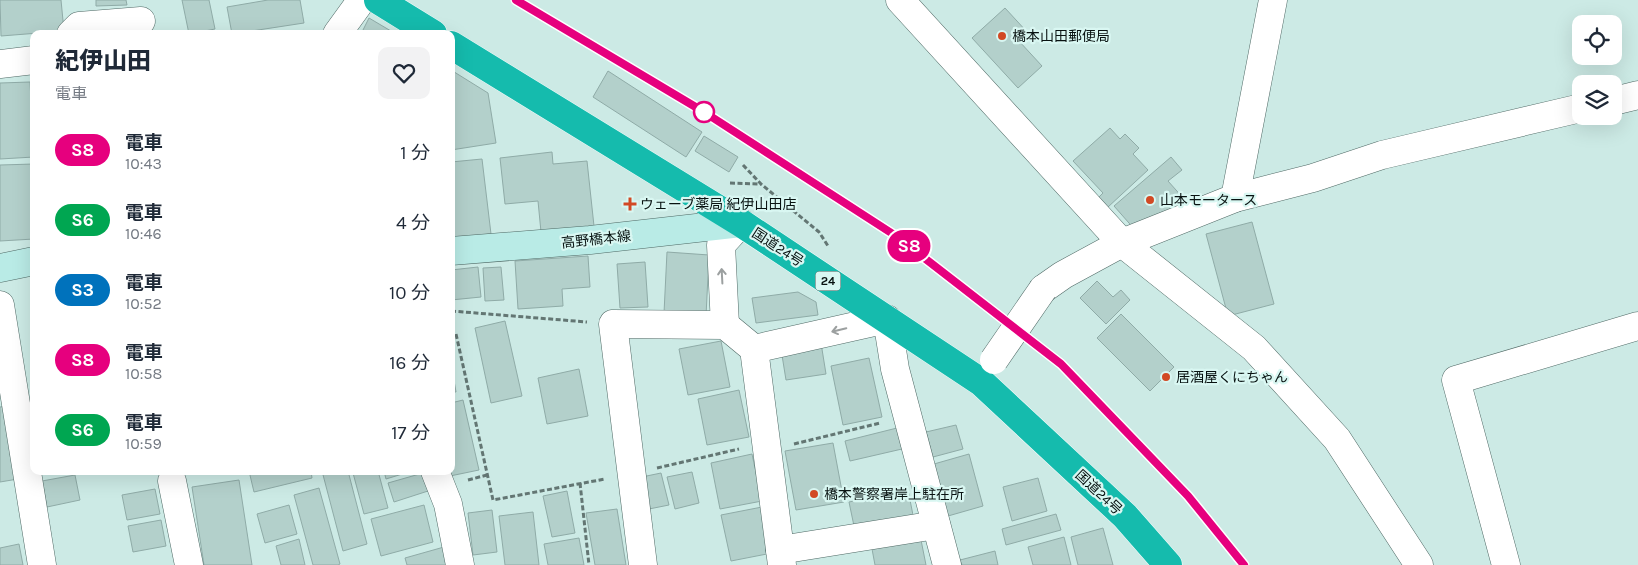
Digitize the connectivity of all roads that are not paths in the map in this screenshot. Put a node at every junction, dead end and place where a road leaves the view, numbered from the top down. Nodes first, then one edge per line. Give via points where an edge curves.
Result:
1 (359, 0) edge
2 (378, 0) edge
3 (900, 0) edge
4 (1273, 0) edge
5 (141, 18) edge
6 (75, 30) edge
7 (340, 30) edge
8 (427, 30) edge
9 (455, 47) edge
10 (30, 60) edge
11 (0, 64) edge
12 (1638, 95) edge
13 (1622, 99) edge
14 (1572, 110) edge
15 (1235, 198) junction
16 (741, 223) junction
17 (1122, 243) junction
18 (455, 251) edge
19 (30, 261) edge
20 (0, 268) edge
21 (0, 305) edge
22 (887, 319) junction
23 (725, 325) junction
24 (1638, 326) edge
25 (754, 349) junction
26 (988, 371) junction
27 (437, 475) edge
28 (172, 481) dead end
29 (936, 525) junction
30 (781, 558) edge
31 (42, 565) edge
32 (189, 565) edge
33 (460, 565) edge
34 (643, 565) edge
35 (947, 565) edge
36 (1168, 565) edge
37 (1419, 565) edge
38 (1506, 565) edge

1 - 7 street
2 - 8 highway
3 - 17 street
4 - 15 street
5 - 6 street via 79,26
9 - 16 highway, 国道24号 / 24
10 - 11 street
12 - 13 street
14 - 15 street via 1382,155 1313,178
15 - 17 street
16 - 18 main road, 高野橋本線
16 - 22 highway, 国道24号 / 24
23 -> 16 street via 721,245
17 - 26 street, bridge via 1043,289
17 - 37 street via 1254,348 1338,439
19 - 20 main road
21 - 31 street
22 -> 25 street
22 - 26 highway, 国道24号 / 24
22 - 29 street via 895,369
23 - 25 street
23 - 34 street via 613,324
24 - 38 street via 1456,380
25 - 30 street
26 - 36 highway, 国道24号 / 24
27 - 33 street via 448,504
28 - 32 street
29 - 30 street
29 - 35 street

